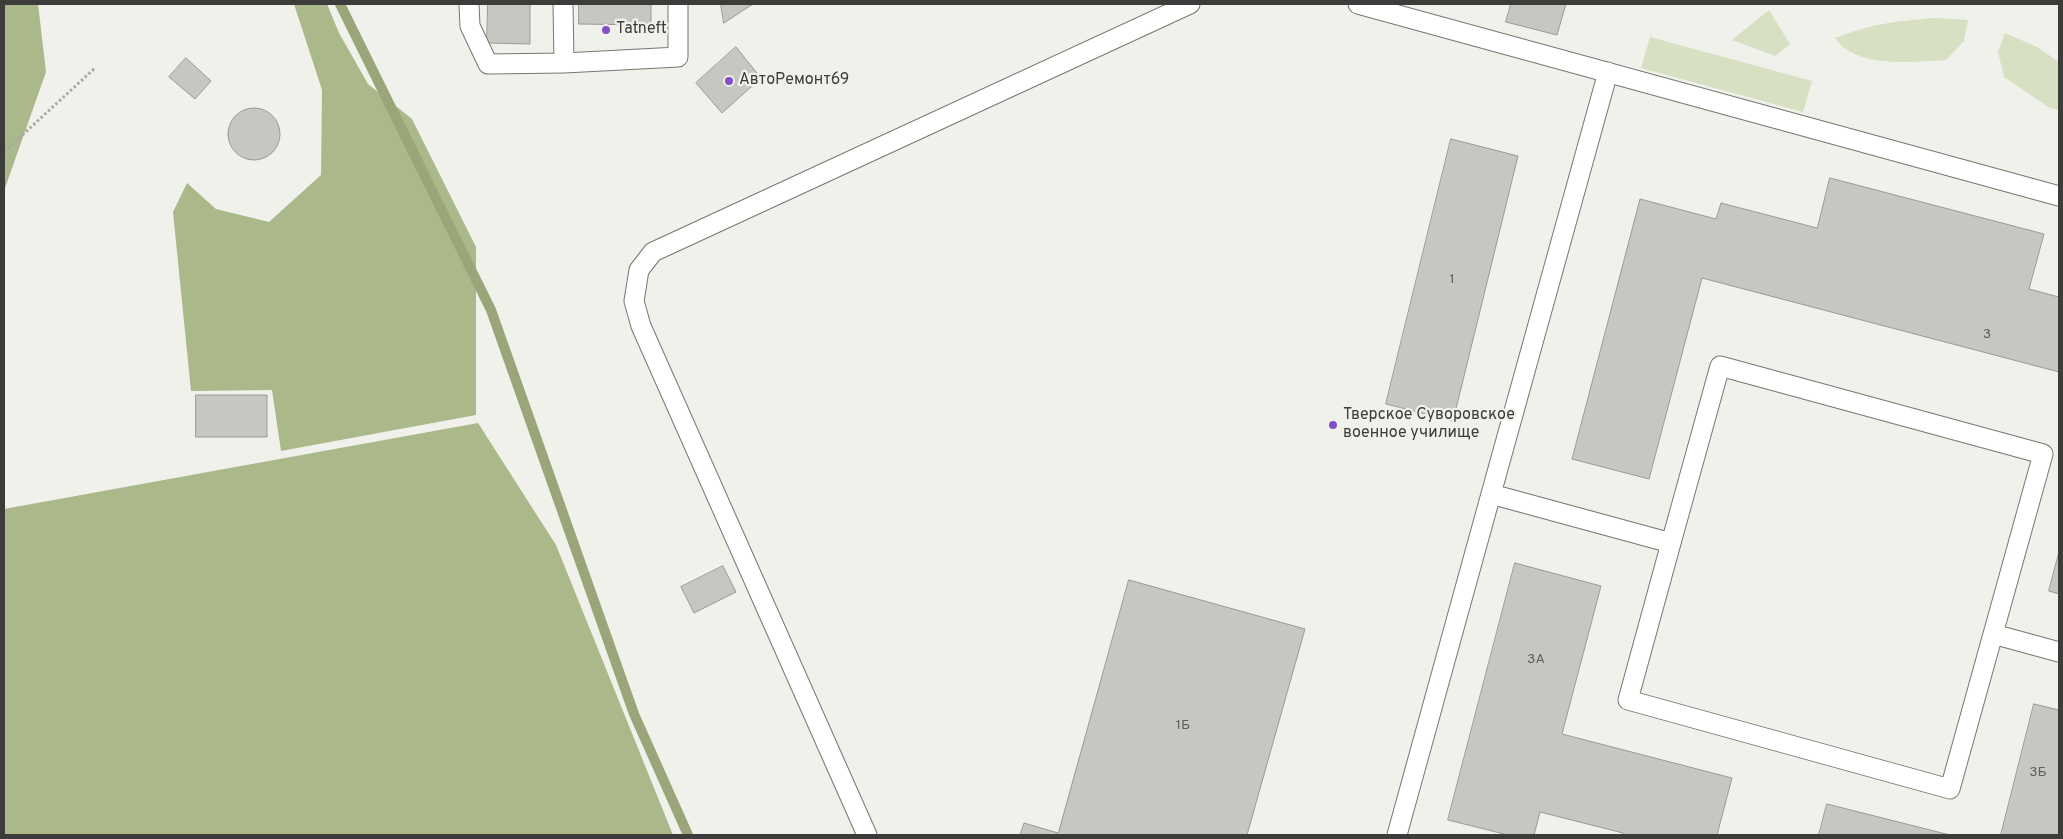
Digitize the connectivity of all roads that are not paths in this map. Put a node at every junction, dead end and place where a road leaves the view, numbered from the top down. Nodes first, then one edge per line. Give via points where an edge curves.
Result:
1 (470, 4) edge
2 (563, 4) edge
3 (678, 4) edge
4 (1190, 4) edge
5 (1358, 4) edge
6 (564, 63) junction
7 (1608, 72) junction
8 (2059, 196) edge
9 (1491, 494) junction
10 (1671, 543) junction
11 (1993, 634) junction
12 (2059, 652) edge
13 (867, 835) edge
14 (1397, 835) edge

1 - 6 lane via 470,26 488,64
2 - 6 lane
3 - 6 lane via 678,57
4 - 13 lane via 653,252 639,270 634,300 641,326
5 - 7 lane
7 - 8 lane
7 - 9 lane
9 - 10 lane
9 - 14 lane
10 - 11 lane via 1628,700 1950,789
10 - 11 lane via 1720,366 2043,454
11 - 12 lane

